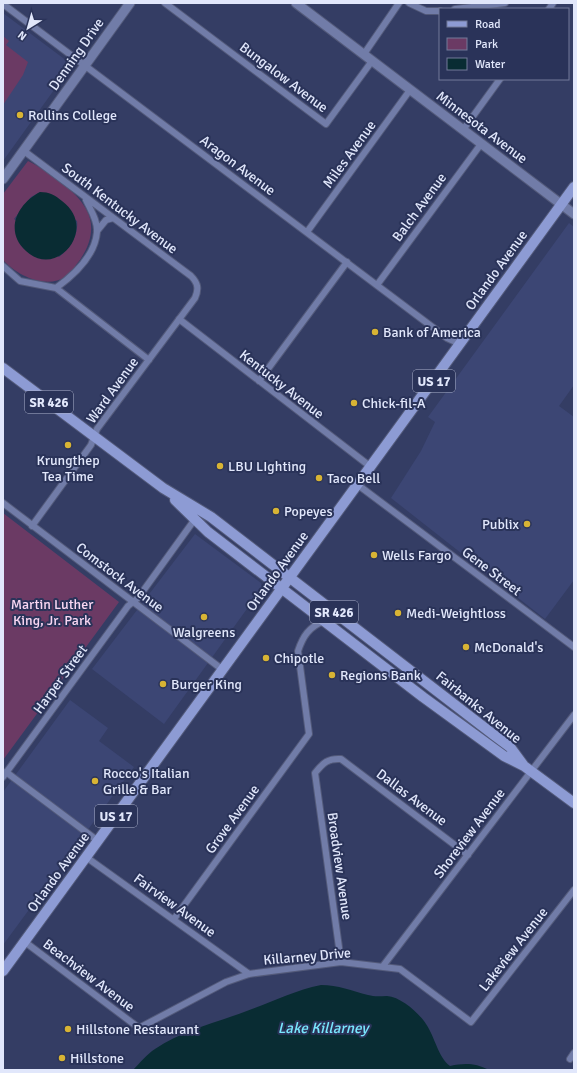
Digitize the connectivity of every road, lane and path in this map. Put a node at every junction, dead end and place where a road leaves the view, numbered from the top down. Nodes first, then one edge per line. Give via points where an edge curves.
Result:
1 (130, 3) edge
2 (165, 3) edge
3 (296, 3) edge
4 (399, 3) edge
5 (409, 3) edge
6 (505, 3) edge
7 (3, 4) edge
8 (463, 8) edge
9 (439, 11) edge
10 (364, 54) junction
11 (372, 61) junction
12 (86, 66) junction
13 (499, 80) edge
14 (410, 90) junction
15 (463, 130) junction
16 (481, 144) junction
17 (24, 151) junction
18 (3, 179) edge
19 (574, 188) edge
20 (85, 198) junction
21 (561, 205) junction
22 (574, 214) edge
23 (113, 218) junction
24 (97, 231) junction
25 (307, 232) junction
26 (347, 262) junction
27 (3, 266) edge
28 (377, 285) junction
29 (56, 288) junction
30 (198, 288) joint
31 (179, 319) junction
32 (460, 344) junction
33 (149, 360) junction
34 (3, 368) edge
35 (259, 380) junction
36 (94, 437) junction
37 (371, 467) junction
38 (358, 485) junction
39 (163, 488) junction
40 (3, 503) edge
41 (195, 519) junction
42 (32, 526) junction
43 (290, 578) junction
44 (282, 588) junction
45 (133, 602) junction
46 (324, 621) junction
47 (574, 647) edge
48 (223, 670) junction
49 (574, 715) edge
50 (528, 768) junction
51 (315, 773) joint
52 (5, 774) edge
53 (574, 803) edge
54 (98, 842) junction
55 (468, 855) junction
56 (86, 857) junction
57 (574, 890) edge
58 (174, 919) junction
59 (25, 942) junction
60 (341, 962) junction
61 (383, 966) junction
62 (3, 971) edge
63 (249, 974) junction
64 (471, 1022) joint
65 (139, 1028) joint
66 (574, 1053) edge
67 (570, 1059) dead end

1 - 12 street, Denning Drive
2 - 11 street, Bungalow Avenue via 326,124
3 - 10 street, Minnesota Avenue
4 - 10 street
5 - 9 street via 426,11
6 - 8 street
7 - 12 street, Aragon Avenue
10 - 11 street, Minnesota Avenue
11 - 14 street, Minnesota Avenue
12 - 17 street, Denning Drive
12 - 25 street, Aragon Avenue
13 - 15 street
14 - 15 street, Minnesota Avenue
14 - 25 street, Miles Avenue
15 - 16 street, Minnesota Avenue
16 - 21 street, Minnesota Avenue
16 - 28 street, Balch Avenue
17 - 18 street, Denning Drive
17 - 20 street, South Kentucky Avenue
19 - 21 main road, Orlando Avenue / US 17
20 - 23 street, South Kentucky Avenue
20 - 24 street
21 - 22 street, Minnesota Avenue
21 - 32 main road, Orlando Avenue / US 17
23 - 24 street via 106,220
23 - 30 street, South Kentucky Avenue via 191,276
24 - 29 street via 93,247 84,262 69,279
25 - 26 street, Aragon Avenue
26 - 28 street, Aragon Avenue
26 - 35 street
27 - 29 street via 20,281
28 - 32 street, Aragon Avenue via 447,338
29 - 33 street
30 - 31 street, Ward Avenue via 195,298
31 - 33 street, Ward Avenue
31 - 35 street, Kentucky Avenue
32 - 37 main road, Orlando Avenue / US 17
33 - 36 street, Ward Avenue via 97,429
34 - 36 main road, Fairbanks Avenue / SR 426
35 - 37 street, Kentucky Avenue
36 - 39 main road, Fairbanks Avenue / SR 426
36 - 42 street, Ward Avenue via 91,445
37 - 38 main road, Orlando Avenue / US 17
38 - 43 main road, Orlando Avenue / US 17
38 - 47 street, Gene Street
39 - 41 main road, Fairbanks Avenue / SR 426
39 - 43 main road, Fairbanks Avenue / SR 426 via 211,517
40 - 42 street, Comstock Avenue
41 - 44 main road, Fairbanks Avenue / SR 426 via 208,532
41 - 45 street, Harper Street
42 - 45 street, Comstock Avenue
43 - 44 main road, Orlando Avenue / US 17
43 - 50 main road, Fairbanks Avenue / SR 426 via 510,747
44 - 46 main road, Fairbanks Avenue / SR 426
44 - 48 main road, Orlando Avenue / US 17
45 - 48 street, Comstock Avenue
45 - 52 street, Harper Street
46 - 50 main road, Fairbanks Avenue / SR 426 via 462,726 504,756
46 - 58 street, Grove Avenue via 308,630 298,651 309,734
48 - 54 main road, Orlando Avenue / US 17
49 - 50 street, Shoreview Avenue
50 - 53 main road, Fairbanks Avenue / SR 426
50 - 55 street, Shoreview Avenue
51 - 55 street, Dallas Avenue via 326,761 333,758 341,759
51 - 60 street, Broadview Avenue
52 - 54 street
54 - 56 main road, Orlando Avenue / US 17
55 - 61 street, Shoreview Avenue
56 - 58 street, Fairview Avenue
56 - 59 main road, Orlando Avenue / US 17
57 - 64 street, Lakeview Avenue
58 - 63 street, Fairview Avenue
59 - 62 main road, Orlando Avenue / US 17
59 - 65 street, Beachview Avenue
60 - 61 street, Killarney Drive
60 - 63 street, Killarney Drive
61 - 64 street, Killarney Drive via 400,968
63 - 65 street, Killarney Drive via 226,982
66 - 67 street

